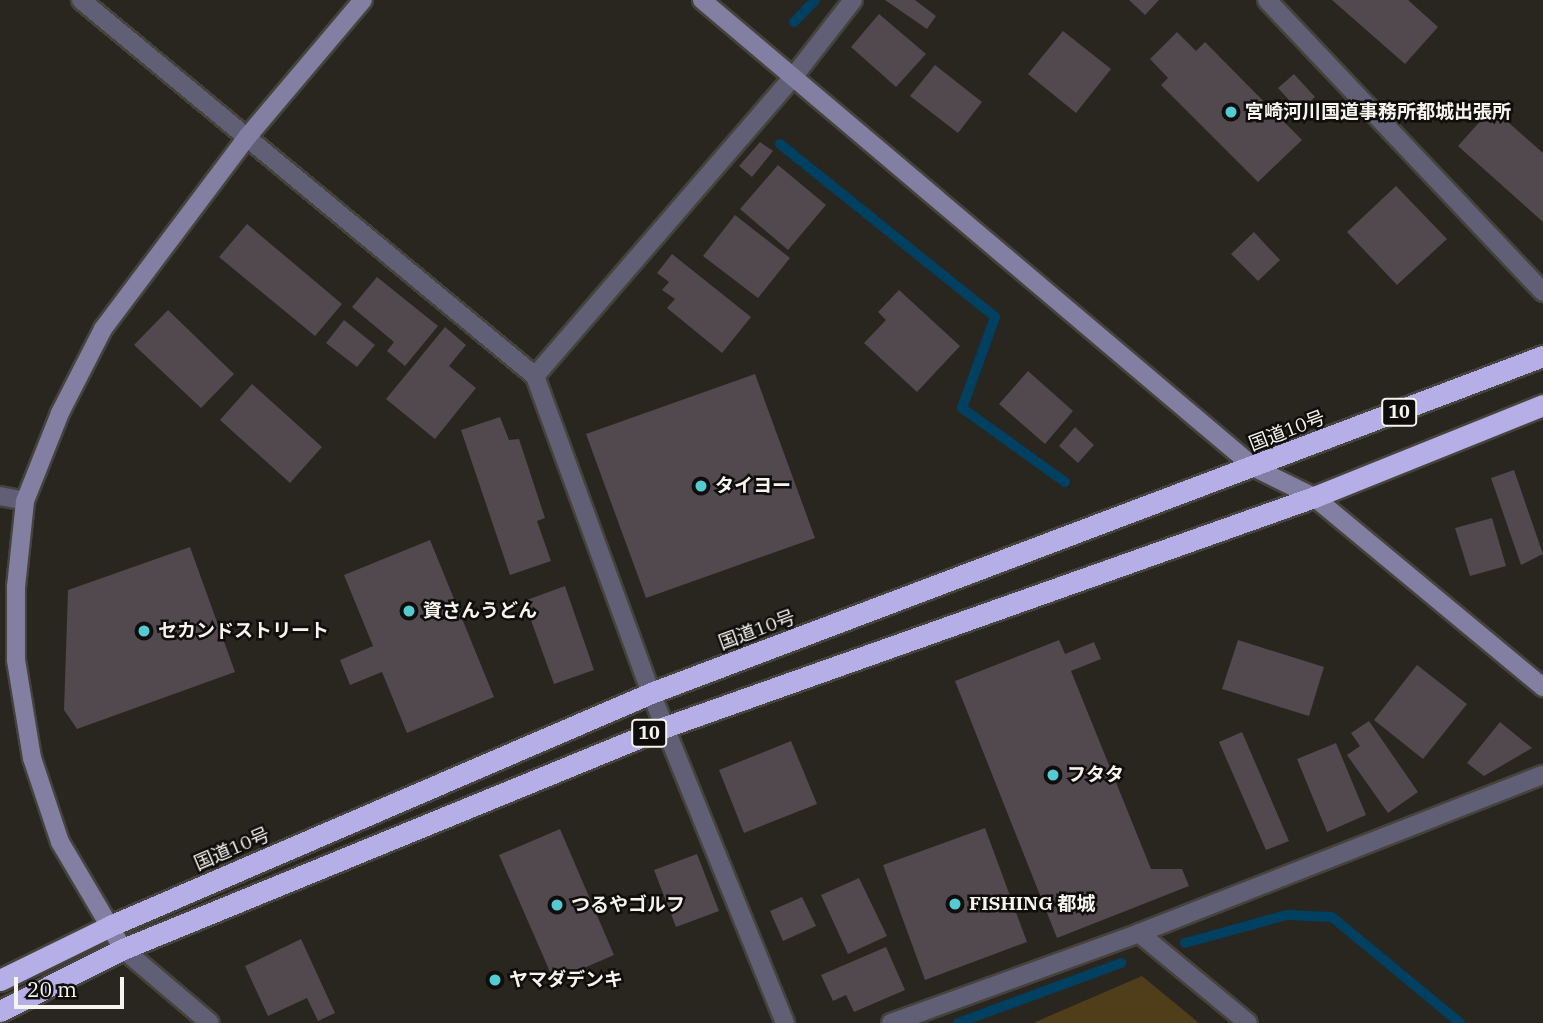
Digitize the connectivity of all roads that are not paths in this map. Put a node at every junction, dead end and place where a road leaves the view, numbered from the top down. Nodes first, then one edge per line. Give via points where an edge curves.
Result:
1 (81, 0) edge
2 (363, 0) edge
3 (702, 0) edge
4 (853, 0) edge
5 (1267, 0) edge
6 (794, 76) junction
7 (248, 136) junction
8 (1543, 292) edge
9 (1543, 356) edge
10 (536, 376) junction
11 (1543, 405) edge
12 (1255, 468) junction
13 (0, 496) edge
14 (1314, 497) junction
15 (25, 501) junction
16 (1543, 687) edge
17 (652, 693) junction
18 (665, 727) junction
19 (1543, 775) edge
20 (110, 926) junction
21 (1139, 933) junction
22 (123, 949) junction
23 (0, 980) edge
24 (0, 1011) edge
25 (210, 1023) edge
26 (785, 1023) edge
27 (891, 1023) edge
28 (1248, 1023) edge

1 - 7 street
2 - 7 street
3 - 6 street
4 - 6 street
5 - 8 street
6 - 10 street
6 - 12 street
7 - 10 street
7 - 15 street via 103,329 60,413
9 - 12 highway, 国道10号 / 10
10 - 17 street
11 - 14 highway, 10
12 - 14 street
12 - 17 highway, 国道10号 / 10
13 - 15 street
14 - 16 street
14 - 18 highway, 10
15 - 20 street via 16,587 16,660 32,758 60,842
17 - 18 street
17 - 20 highway, 国道10号 / 10
18 - 22 highway, 10
18 - 26 street
19 - 21 street
20 - 22 street
20 - 23 highway, 国道10号 / 10
21 - 27 street
21 - 28 street
22 - 24 highway, 10
22 - 25 street

